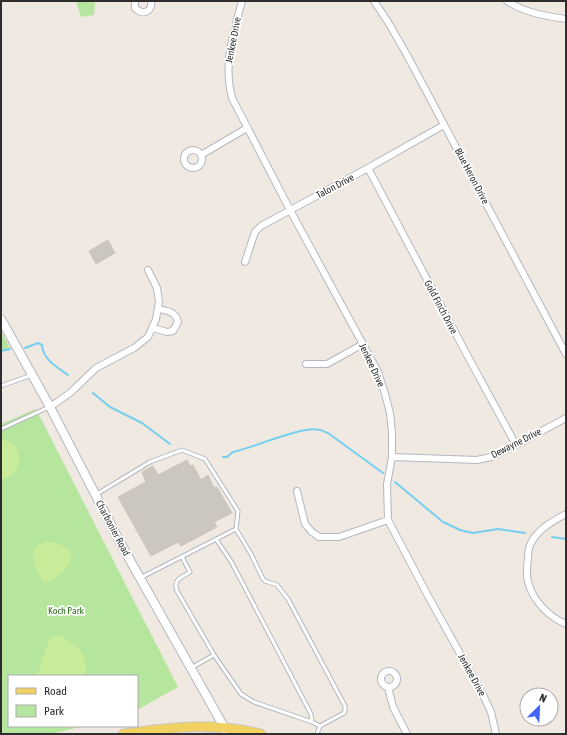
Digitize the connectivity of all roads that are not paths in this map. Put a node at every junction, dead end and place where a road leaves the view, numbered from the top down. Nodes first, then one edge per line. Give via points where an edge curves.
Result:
1 (135, 1) edge
2 (151, 1) edge
3 (242, 1) edge
4 (374, 1) edge
5 (507, 1) edge
6 (566, 19) edge
7 (444, 125) junction
8 (247, 128) junction
9 (201, 155) dead end
10 (368, 168) junction
11 (290, 210) junction
12 (245, 262) dead end
13 (148, 270) dead end
14 (159, 309) junction
15 (1, 319) edge
16 (153, 328) junction
17 (363, 344) junction
18 (566, 354) edge
19 (306, 364) dead end
20 (32, 375) junction
21 (1, 386) edge
22 (50, 407) junction
23 (566, 418) edge
24 (1, 429) edge
25 (516, 445) junction
26 (392, 456) junction
27 (297, 492) dead end
28 (96, 495) junction
29 (566, 514) edge
30 (388, 520) junction
31 (236, 529) junction
32 (216, 539) junction
33 (182, 557) junction
34 (140, 578) junction
35 (566, 624) edge
36 (214, 656) junction
37 (191, 668) junction
38 (388, 687) dead end
39 (312, 722) junction
40 (320, 726) junction
41 (226, 731) edge
42 (123, 734) edge
43 (260, 734) edge
44 (317, 734) edge
45 (407, 734) edge
46 (496, 734) edge

1 - 2 street via 135,8 140,13 150,10
3 - 8 street, Jenkee Drive via 229,56 228,78 232,98
4 - 7 street, Blue Heron Drive
5 - 6 street via 544,16
7 - 10 street, Talon Drive
7 - 18 street, Blue Heron Drive
8 - 9 street
8 - 11 street, Jenkee Drive
10 - 11 street, Talon Drive
10 - 25 street, Gold Finch Drive
11 - 12 street, Talon Drive via 255,232
11 - 17 street, Jenkee Drive
13 - 14 street via 157,288
14 - 16 street
14 - 16 street via 174,314 178,322 173,331
15 - 20 main road, Charbonier Road
16 - 22 street via 143,342 96,368 70,393
17 - 19 street via 328,364
17 - 26 street, Jenkee Drive via 378,372 390,413
20 - 21 lane
20 - 22 main road, Charbonier Road
22 - 24 lane
22 - 28 main road, Charbonier Road
23 - 25 street, Dewayne Drive
25 - 26 street, Dewayne Drive via 491,457 477,460
26 - 30 street, Jenkee Drive via 387,484
27 - 30 street via 305,524 319,537 338,537
28 - 31 lane via 150,462 182,450 205,459 238,511
28 - 34 main road, Charbonier Road
29 - 35 street via 540,531 531,543 526,567 528,582 540,604 549,614
30 - 46 street, Jenkee Drive via 484,697 491,712
31 - 32 lane
31 - 40 lane via 263,579 279,587 288,599 345,706 341,716
32 - 33 lane
32 - 39 lane via 232,563 308,707
33 - 34 lane
33 - 36 lane via 190,572 177,580 177,592
34 - 37 main road, Charbonier Road
36 - 37 lane
36 - 39 lane via 241,694 254,702
37 - 41 main road, Charbonier Road
38 - 45 street via 393,707
39 - 40 lane
40 - 44 lane
41 - 42 main road via 177,727
41 - 43 main road via 244,730

